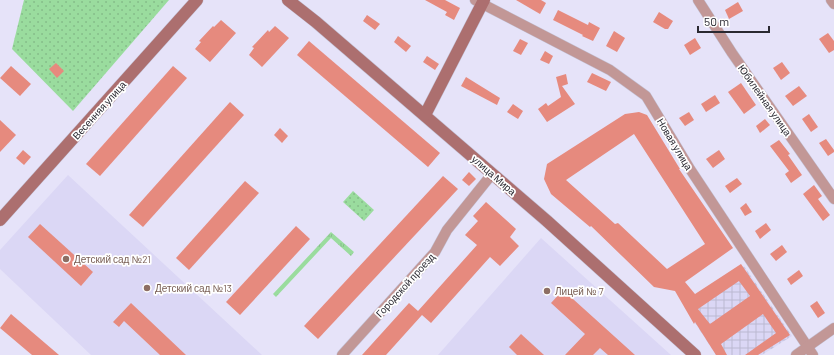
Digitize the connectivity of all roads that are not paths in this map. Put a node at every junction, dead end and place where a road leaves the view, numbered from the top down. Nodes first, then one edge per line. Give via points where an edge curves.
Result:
1 (197, 0) edge
2 (288, 0) edge
3 (698, 0) edge
4 (831, 0) edge
5 (480, 1) edge
6 (834, 4) edge
7 (425, 115) junction
8 (492, 174) junction
9 (834, 199) edge
10 (0, 220) edge
11 (834, 328) edge
12 (807, 346) junction
13 (342, 355) edge
14 (695, 355) edge
15 (796, 355) edge
16 (813, 355) edge

1 - 10 street, Весенняя улица
2 - 7 street, улица Мира
3 - 9 street, Юбилейная улица
4 - 6 street
5 - 7 street
5 - 12 street, Новая улица via 610,70 646,96 690,169
7 - 8 street, улица Мира
8 - 13 street, Городской проезд via 448,230 435,252
8 - 14 street, улица Мира
11 - 12 street
12 - 15 street
12 - 16 street, Новая улица

